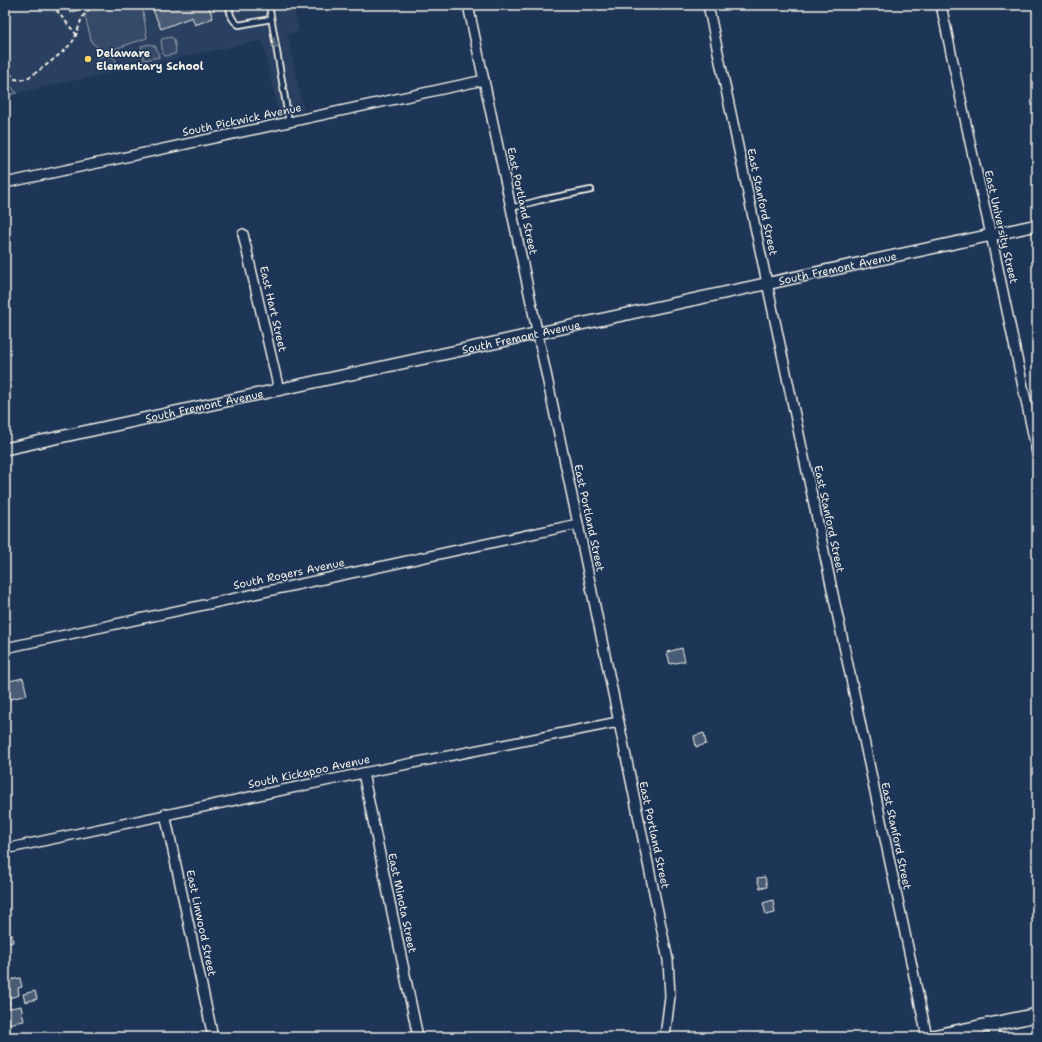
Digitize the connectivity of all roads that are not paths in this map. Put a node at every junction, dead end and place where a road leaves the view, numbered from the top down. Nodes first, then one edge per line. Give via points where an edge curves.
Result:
1 (229, 5) edge
2 (268, 5) edge
3 (468, 5) edge
4 (708, 5) edge
5 (941, 5) edge
6 (271, 19) junction
7 (484, 80) junction
8 (289, 122) junction
9 (5, 183) edge
10 (591, 190) dead end
11 (511, 208) junction
12 (1037, 225) edge
13 (244, 234) dead end
14 (991, 235) junction
15 (767, 284) junction
16 (538, 333) junction
17 (279, 390) junction
18 (5, 448) edge
19 (1037, 454) edge
20 (578, 524) junction
21 (5, 648) edge
22 (618, 722) junction
23 (363, 773) junction
24 (165, 814) junction
25 (5, 849) edge
26 (1037, 1015) edge
27 (993, 1031) edge
28 (213, 1037) edge
29 (418, 1037) edge
30 (665, 1037) edge
31 (927, 1037) edge
32 (932, 1037) edge

1 - 6 lane via 234,22 239,25
2 - 6 lane
3 - 7 street, East Portland Street
4 - 15 street, East Stanford Street
5 - 14 street, East University Street
6 -> 8 lane
7 - 8 street, South Pickwick Avenue
7 - 11 street, East Portland Street
8 - 9 street, South Pickwick Avenue
10 - 11 lane
11 - 16 street, East Portland Street
12 - 14 street, South Fremont Avenue
13 - 17 street, East Hart Street
14 - 15 street, South Fremont Avenue
14 - 19 street, East University Street
15 - 16 street, South Fremont Avenue
15 - 31 street, East Stanford Street
16 - 17 street, South Fremont Avenue
16 - 20 street, East Portland Street
17 - 18 street, South Fremont Avenue
20 - 21 street, South Rogers Avenue
20 - 22 street, East Portland Street
22 - 23 street, South Kickapoo Avenue
22 - 30 street, East Portland Street via 668,960 670,996
23 - 24 street, South Kickapoo Avenue
23 - 29 street, East Minota Street
24 - 25 street, South Kickapoo Avenue
24 - 28 street, East Linwood Street
26 - 27 main road
27 - 32 main road

